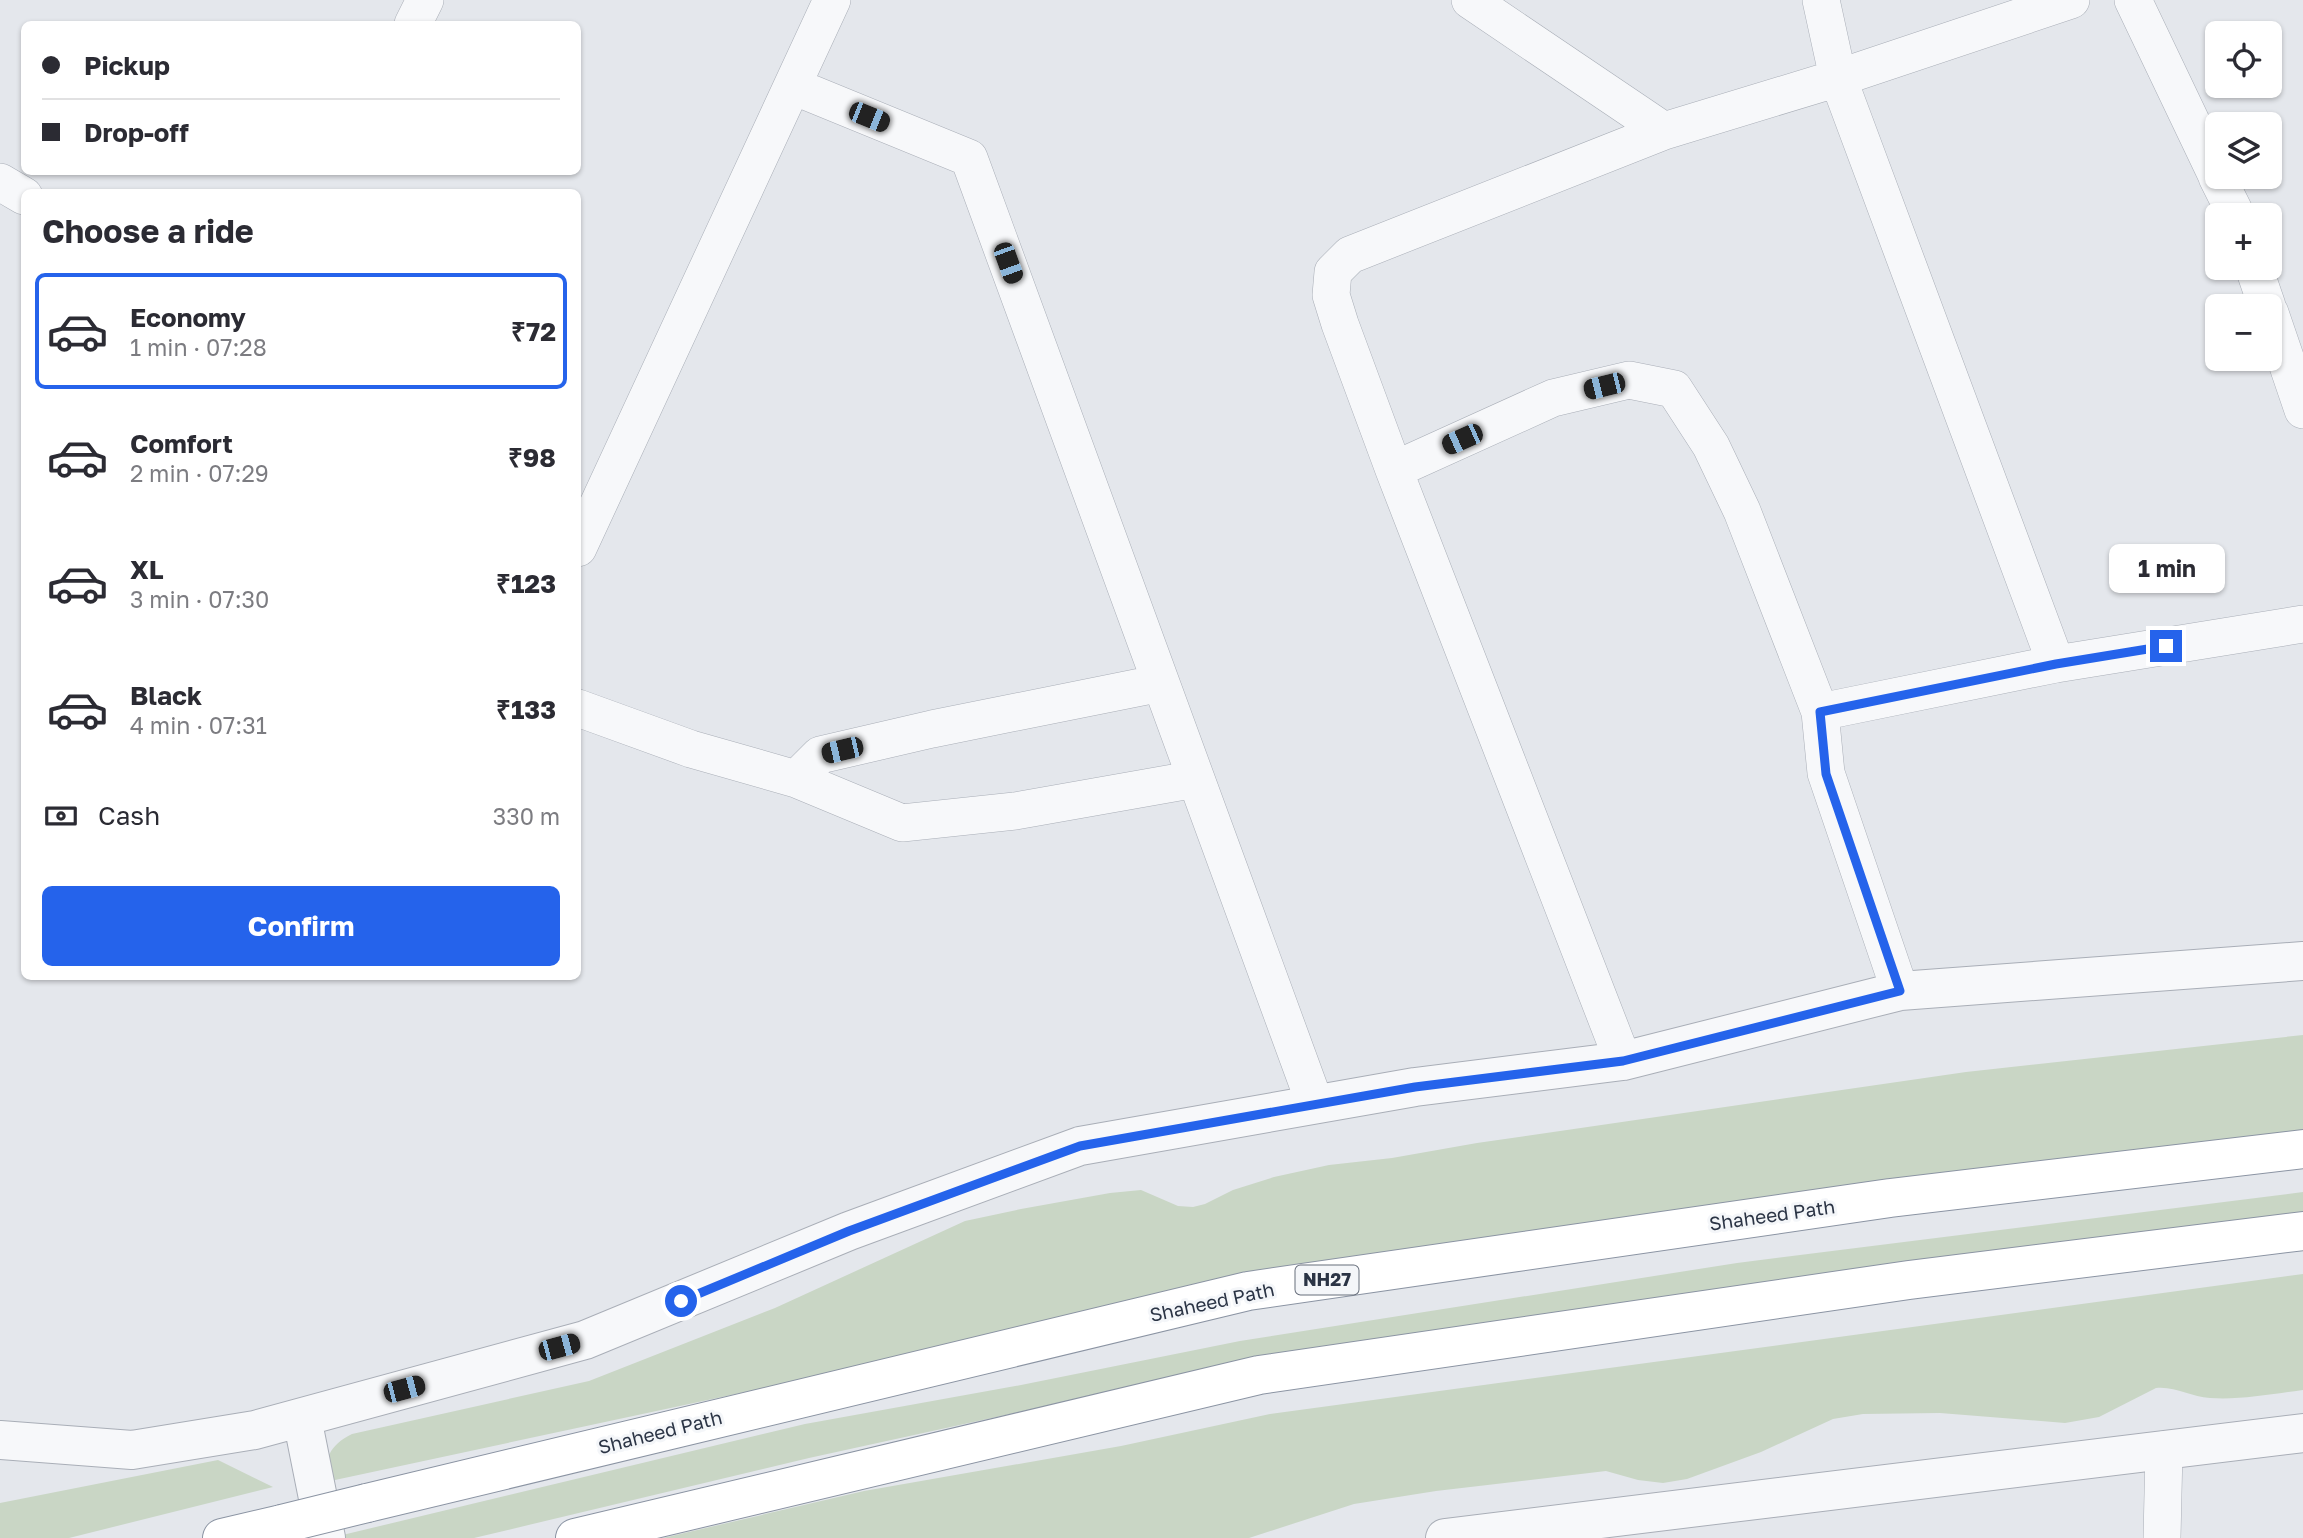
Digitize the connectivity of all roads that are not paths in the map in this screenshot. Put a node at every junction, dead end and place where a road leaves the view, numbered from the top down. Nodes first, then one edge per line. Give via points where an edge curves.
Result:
1 (425, 0) edge
2 (832, 0) edge
3 (1470, 0) edge
4 (1821, 0) edge
5 (2071, 0) edge
6 (2133, 0) edge
7 (414, 21) edge
8 (1838, 78) junction
9 (793, 86) junction
10 (1664, 131) junction
11 (2205, 152) edge
12 (0, 182) edge
13 (21, 194) edge
14 (2282, 348) edge
15 (2303, 410) edge
16 (1394, 470) junction
17 (582, 526) edge
18 (2303, 624) edge
19 (2056, 664) junction
20 (1161, 683) junction
21 (581, 709) edge
22 (1820, 712) junction
23 (796, 779) junction
24 (1196, 779) junction
25 (2303, 961) edge
26 (1900, 991) junction
27 (1623, 1061) junction
28 (1315, 1104) junction
29 (2303, 1149) edge
30 (2303, 1231) edge
31 (302, 1418) junction
32 (2303, 1433) edge
33 (0, 1440) edge
34 (2164, 1450) junction
35 (1532, 1533) edge
36 (222, 1538) edge
37 (326, 1538) edge
38 (575, 1538) edge
39 (1445, 1538) edge
40 (2162, 1538) edge

1 - 7 street
2 - 9 street
3 - 10 street
4 - 8 street
5 - 8 street
6 - 11 street
8 - 10 street
8 - 19 street
9 - 17 street
9 - 20 street via 970,158
10 - 16 street via 1350,256 1333,272 1331,295
12 - 13 street
14 - 15 street
16 - 22 street via 1553,398 1629,380 1674,389 1711,446 1742,511
16 - 27 street
18 - 19 street
19 - 22 street
20 - 23 street via 820,755
20 - 24 street
21 - 23 street via 691,749
22 - 26 street via 1826,774
23 - 24 street via 902,823 1015,811
24 - 28 street
25 - 26 street
26 - 27 street
27 - 28 street
28 - 31 street via 1080,1146 849,1231 585,1340
29 - 36 highway, Shaheed Path / NH27, bridge via 1890,1198 1248,1291
30 - 38 highway via 1909,1280 1259,1374
31 - 33 street via 132,1450
31 - 37 street
32 - 34 street
34 - 35 street
34 - 40 street
35 - 39 street

